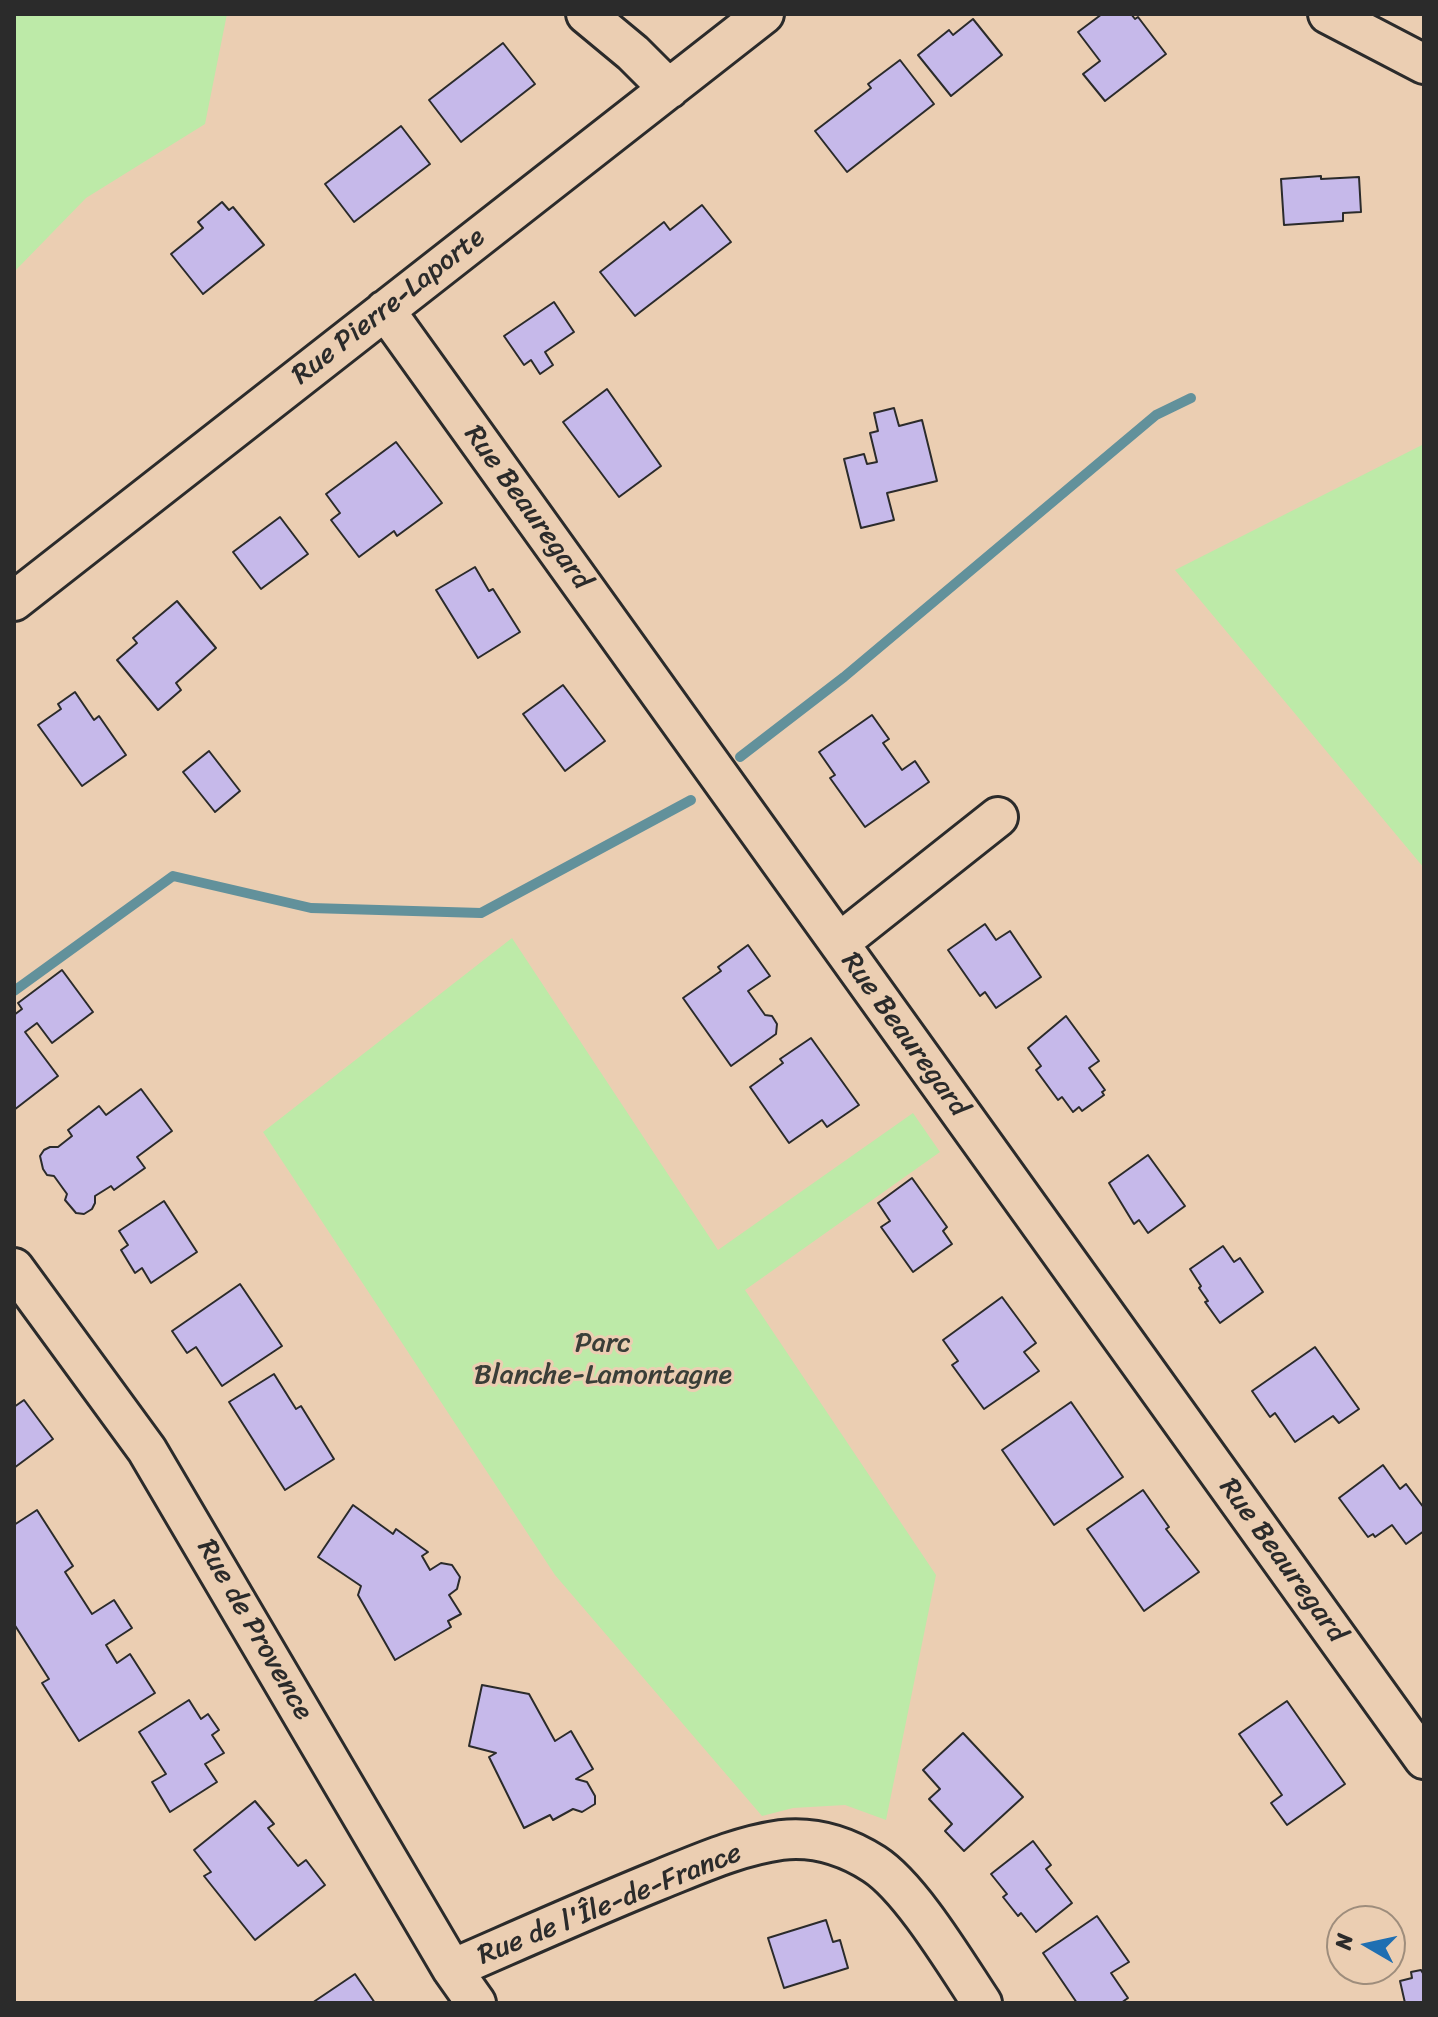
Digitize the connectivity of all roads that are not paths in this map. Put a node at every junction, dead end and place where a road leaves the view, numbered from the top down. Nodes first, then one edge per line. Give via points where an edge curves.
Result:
1 (586, 14) edge
2 (764, 14) edge
3 (1328, 14) edge
4 (1424, 64) edge
5 (669, 89) junction
6 (385, 310) junction
7 (14, 601) edge
8 (998, 817) dead end
9 (839, 943) junction
10 (14, 1268) edge
11 (1424, 1759) edge
12 (452, 1969) junction
13 (476, 2003) edge
14 (982, 2003) edge

1 - 5 street
2 - 5 street, Rue Pierre-Laporte
3 - 4 street
5 - 6 street, Rue Pierre-Laporte
6 - 7 street, Rue Pierre-Laporte
6 - 9 street, Rue Beauregard
8 - 9 street
9 - 11 street, Rue Beauregard
10 - 12 street, Rue de Provence via 147,1450
12 - 13 street, Rue de Provence
12 - 14 street, Rue de l'Île-de-France via 728,1852 783,1840 822,1841 876,1865 906,1895

